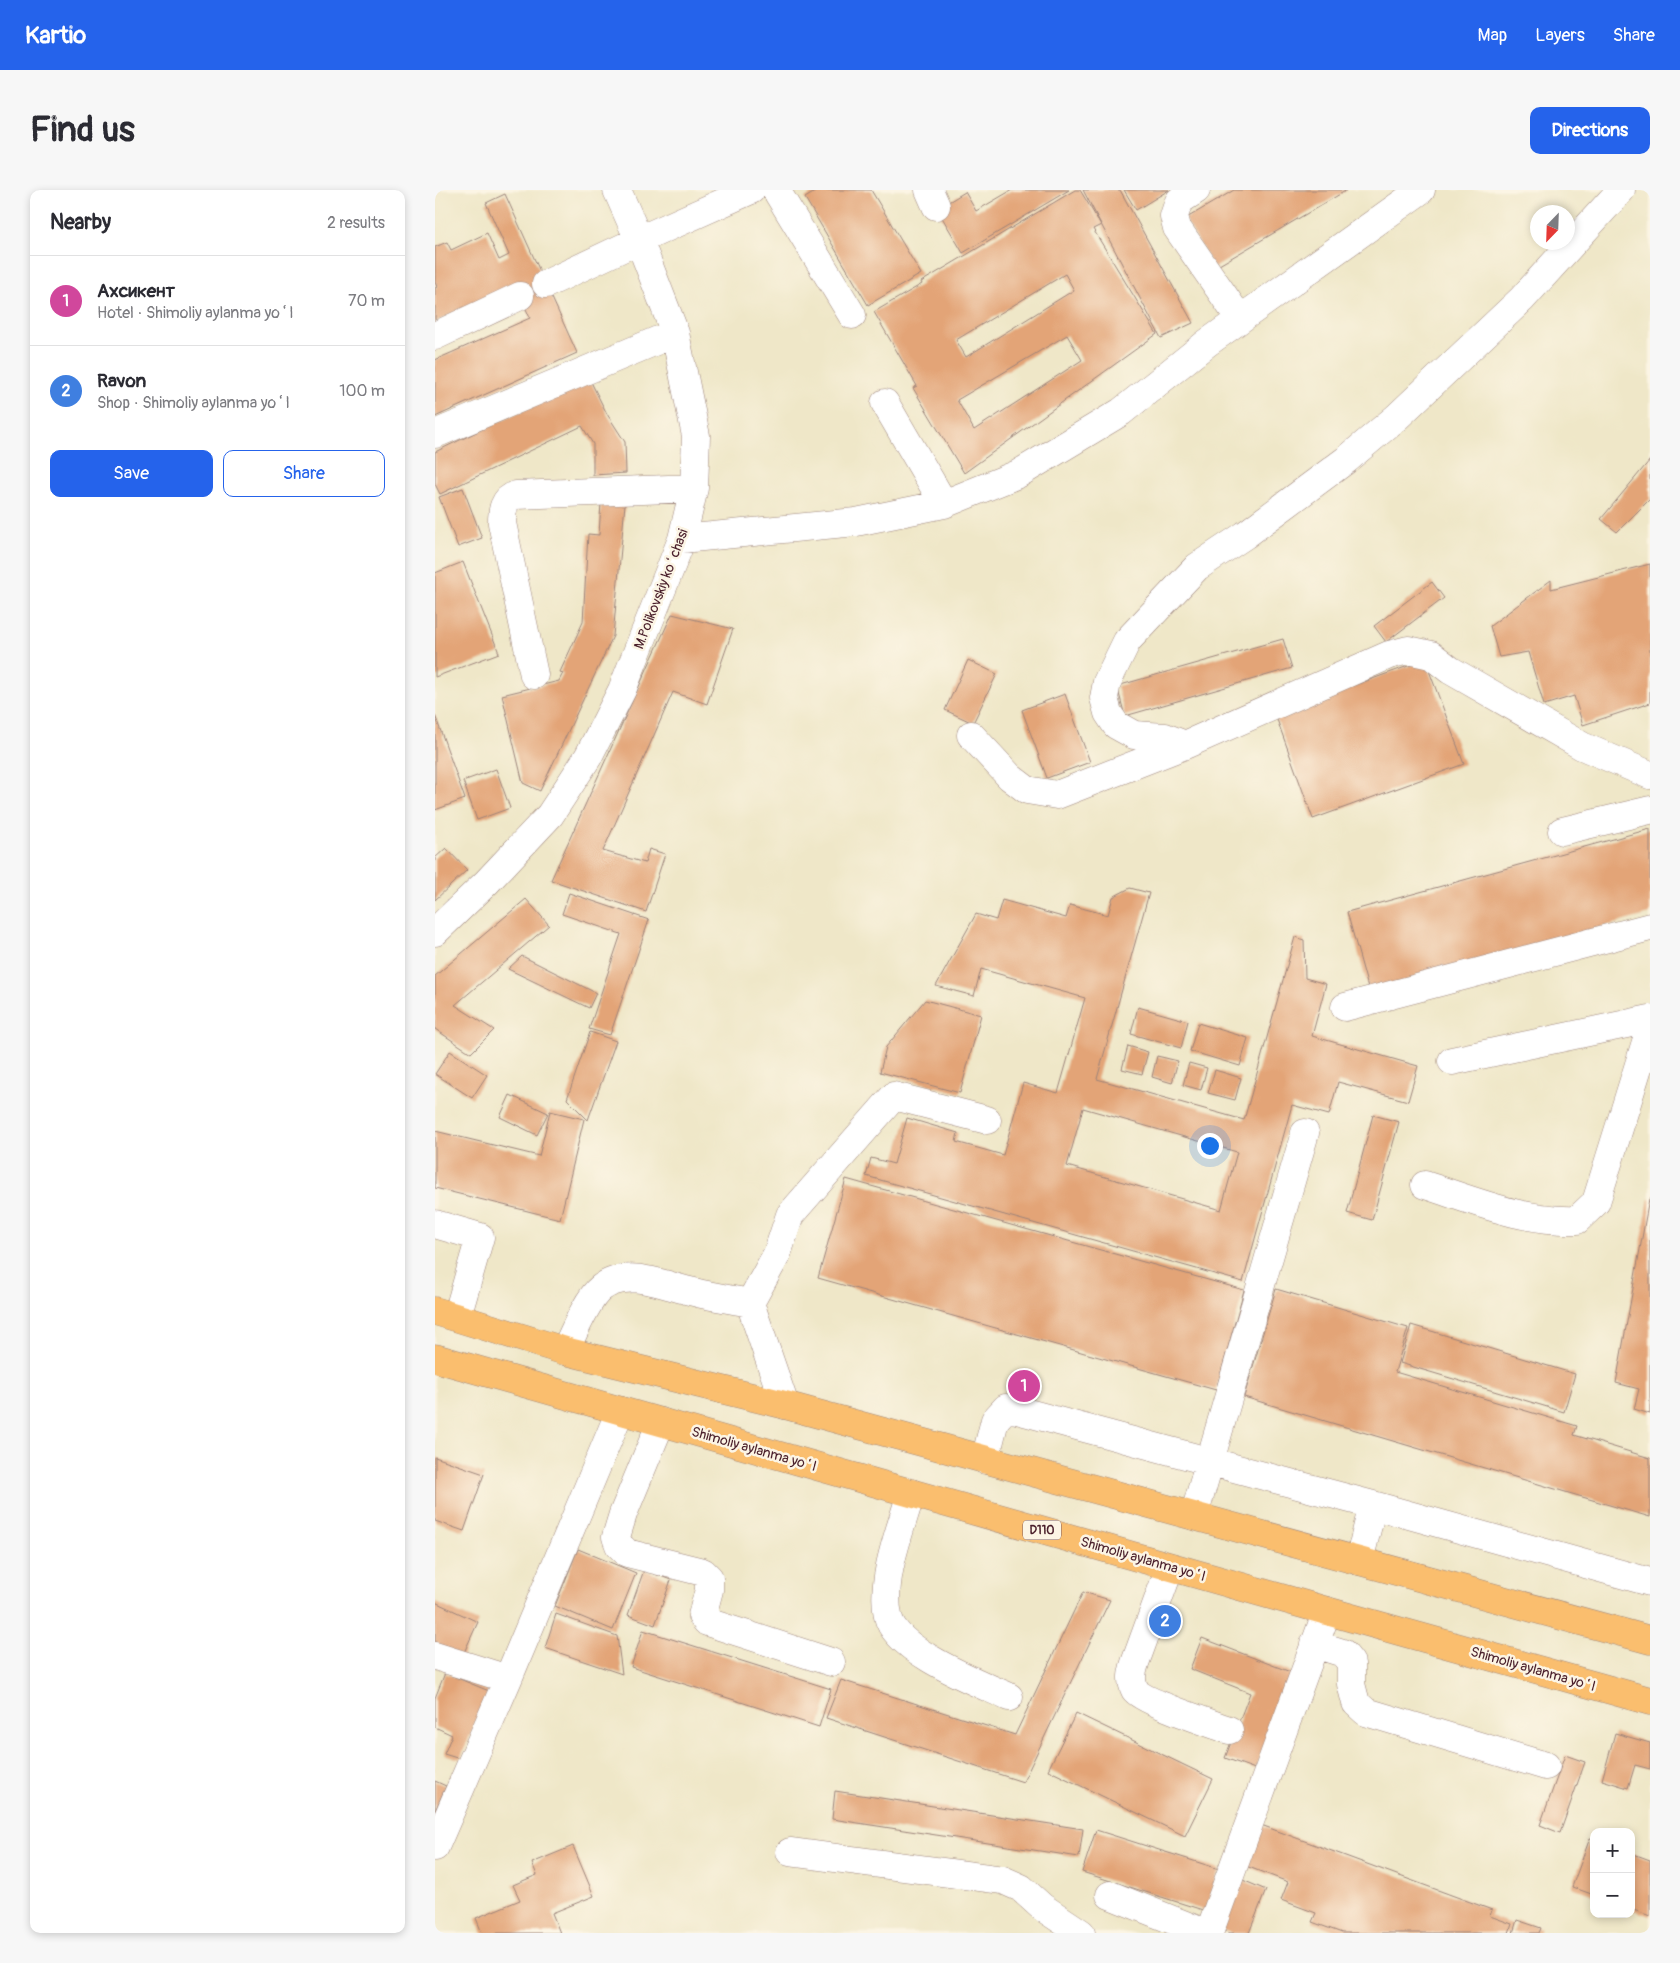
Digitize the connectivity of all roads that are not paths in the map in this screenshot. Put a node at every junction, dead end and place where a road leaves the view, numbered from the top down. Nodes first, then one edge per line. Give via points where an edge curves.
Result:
1 (617, 190) edge
2 (751, 190) edge
3 (776, 190) edge
4 (1196, 190) edge
5 (1421, 190) edge
6 (1621, 190) edge
7 (639, 240) junction
8 (546, 284) dead end
9 (520, 296) dead end
10 (852, 316) dead end
11 (1240, 318) junction
12 (675, 333) junction
13 (435, 336) edge
14 (885, 403) dead end
15 (435, 434) edge
16 (694, 488) junction
17 (943, 504) junction
18 (682, 540) junction
19 (534, 675) dead end
20 (971, 735) dead end
21 (1185, 745) junction
22 (1650, 775) edge
23 (1650, 810) edge
24 (1562, 831) dead end
25 (1650, 927) edge
26 (435, 932) edge
27 (1345, 1007) dead end
28 (1650, 1019) edge
29 (1650, 1029) edge
30 (1452, 1060) dead end
31 (987, 1120) dead end
32 (1305, 1133) dead end
33 (1425, 1185) dead end
34 (435, 1224) edge
35 (750, 1303) junction
36 (446, 1314) edge
37 (565, 1351) junction
38 (435, 1358) edge
39 (785, 1406) junction
40 (619, 1411) junction
41 (661, 1422) junction
42 (985, 1460) junction
43 (1209, 1462) junction
44 (911, 1493) junction
45 (1373, 1505) junction
46 (1194, 1516) junction
47 (1359, 1561) junction
48 (1170, 1567) junction
49 (1650, 1582) edge
50 (1327, 1612) junction
51 (1650, 1640) edge
52 (1314, 1644) junction
53 (435, 1656) edge
54 (831, 1662) dead end
55 (508, 1679) junction
56 (1009, 1697) dead end
57 (1650, 1701) edge
58 (1229, 1730) dead end
59 (1546, 1766) dead end
60 (435, 1847) edge
61 (790, 1852) dead end
62 (1110, 1894) dead end
63 (1081, 1933) edge
64 (1205, 1933) edge
65 (1209, 1933) edge

1 - 7 street, M.Polikovskiy koʻchasi
2 - 7 street
3 - 10 street
4 - 11 street via 1179,201 1174,216 1177,228
5 - 11 street
6 - 21 street via 1523,299 1397,417 1346,460 1197,567 1127,641 1107,682 1104,698 1108,712 1116,725 1134,734 1165,737
7 - 8 street
7 - 12 street, M.Polikovskiy koʻchasi
9 - 13 street
11 - 17 street via 1121,412 1018,474
12 - 15 street
12 - 16 street, M.Polikovskiy koʻchasi via 696,436
14 - 17 street
16 - 18 street, M.Polikovskiy koʻchasi
16 - 19 street via 516,495 507,500 502,523
17 - 18 street via 856,522
18 - 26 street, M.Polikovskiy koʻchasi via 622,690 588,757 550,815
20 - 21 street via 1010,778 1027,790 1057,795
21 - 22 street via 1389,655 1408,650 1431,656 1583,746
23 - 24 street
25 - 27 street
28 - 30 street
29 - 33 street via 1596,1202 1577,1220 1553,1221 1521,1215
31 - 35 street via 894,1096 790,1215 777,1254
32 - 43 street
34 - 36 street via 480,1237
35 - 37 street via 657,1282 630,1278 614,1281 600,1289 583,1313
35 - 39 street
36 - 37 main road
37 - 39 main road
38 - 40 main road, Shimoliy aylanma yoʻl / D110
39 - 42 main road
40 - 41 main road, Shimoliy aylanma yoʻl / D110
40 - 55 street
41 - 44 main road, Shimoliy aylanma yoʻl / D110
41 - 54 street via 623,1514 616,1537 619,1545 627,1553 703,1572 709,1578 702,1616 707,1622
42 - 43 street via 995,1420 1006,1408
42 - 46 main road
43 - 45 street
43 - 46 street
44 - 48 main road, Shimoliy aylanma yoʻl / D110
44 - 56 street via 890,1568 886,1596 888,1618 898,1634 918,1651 950,1670
45 - 47 street
45 - 49 street
46 - 47 main road
47 - 51 main road
48 - 50 main road, Shimoliy aylanma yoʻl / D110
48 - 58 street via 1131,1679 1136,1692 1151,1700
50 - 52 street
50 - 57 main road, Shimoliy aylanma yoʻl / D110
52 - 59 street via 1343,1653 1351,1663 1351,1684 1356,1703 1366,1712
52 - 65 street
53 - 55 street
55 - 60 street
61 - 63 street via 1003,1880 1021,1888 1042,1907
62 - 64 street

